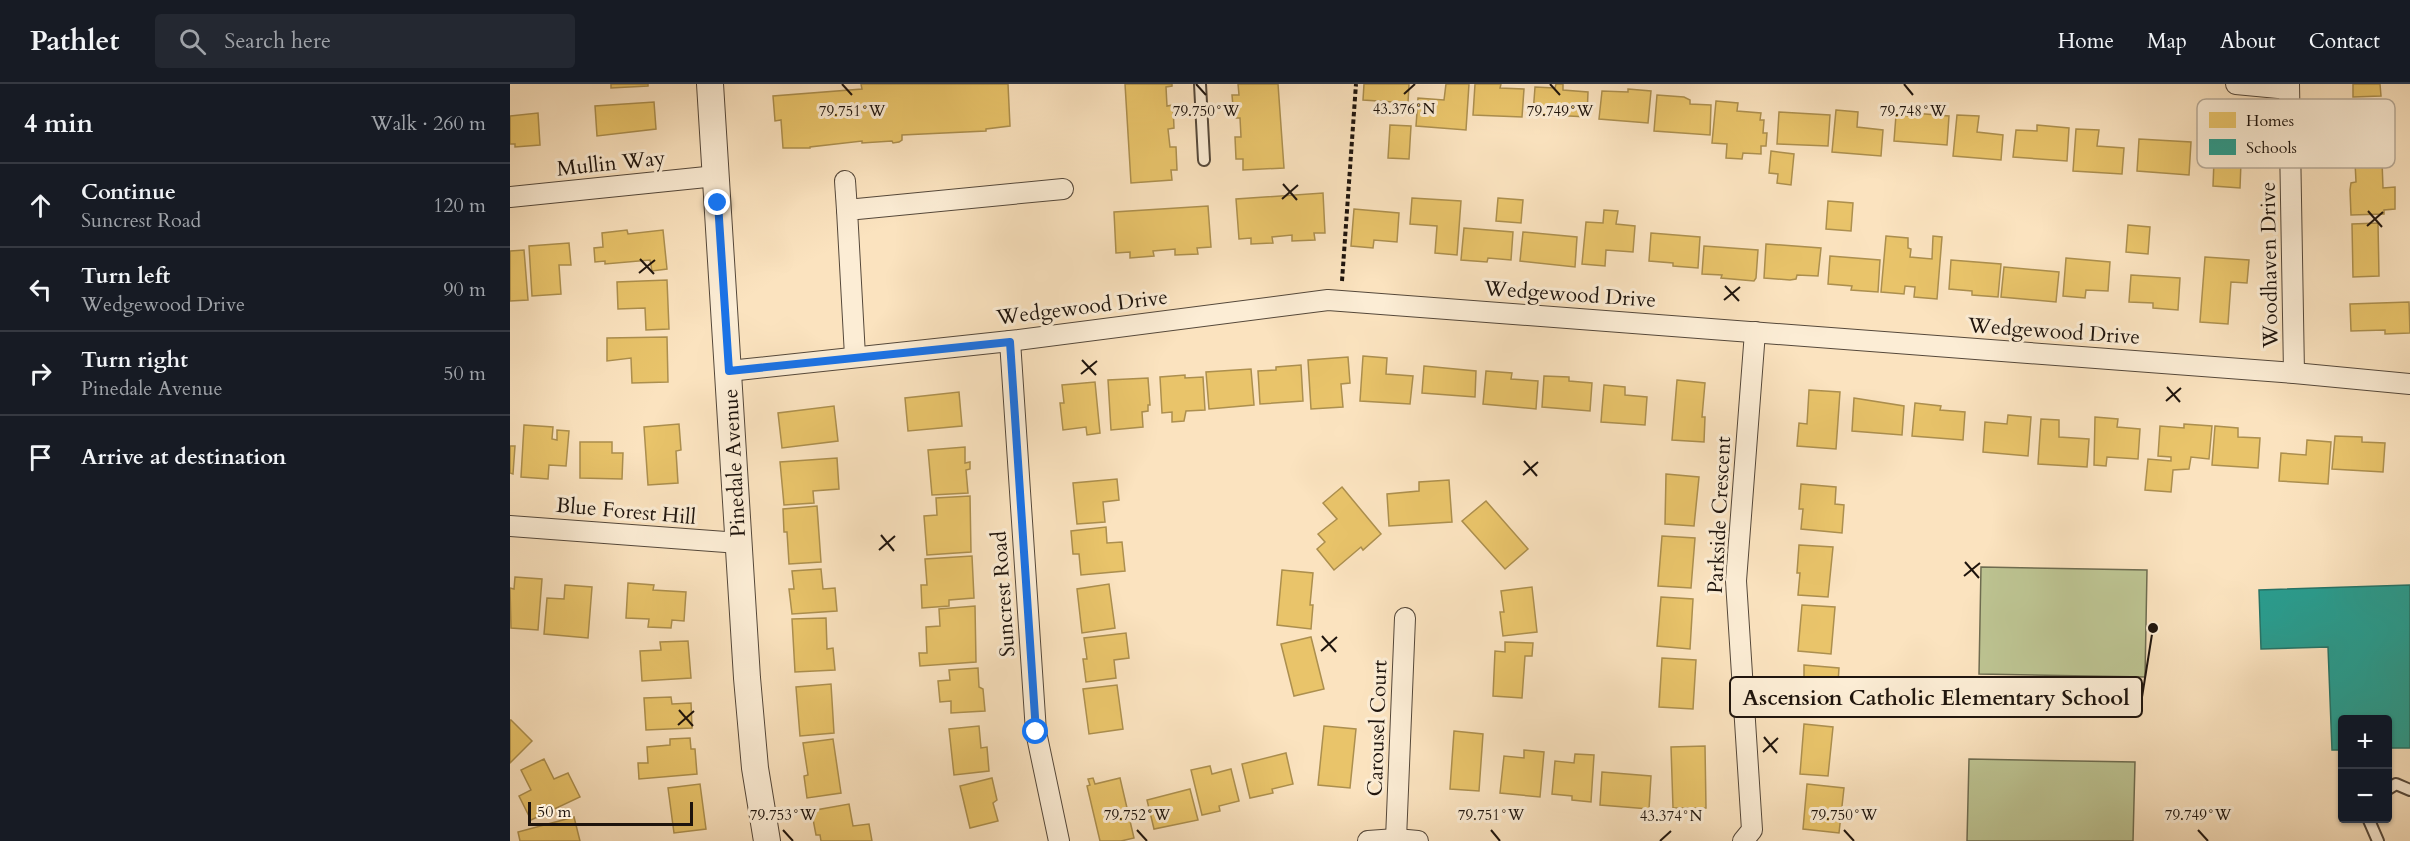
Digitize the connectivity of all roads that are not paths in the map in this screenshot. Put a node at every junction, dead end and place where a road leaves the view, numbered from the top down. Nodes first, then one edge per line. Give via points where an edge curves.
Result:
1 (710, 84) edge
2 (1200, 84) edge
3 (2236, 84) edge
4 (2289, 86) edge
5 (1204, 160) dead end
6 (2290, 168) edge
7 (716, 176) junction
8 (845, 181) dead end
9 (1063, 189) dead end
10 (510, 196) edge
11 (847, 210) junction
12 (1755, 332) junction
13 (1010, 342) junction
14 (855, 356) junction
15 (729, 371) junction
16 (2294, 373) junction
17 (2410, 384) edge
18 (510, 526) edge
19 (739, 543) junction
20 (1405, 618) dead end
21 (2392, 786) edge
22 (2410, 790) edge
23 (2370, 823) edge
24 (1396, 839) junction
25 (767, 841) edge
26 (1059, 841) edge
27 (1368, 841) edge
28 (1418, 841) edge
29 (1743, 841) edge
30 (2378, 841) edge

1 - 7 street, Pinedale Avenue
2 - 5 lane
3 - 4 street
6 - 16 street, Woodhaven Drive
7 - 10 street, Mullin Way
7 - 15 street, Pinedale Avenue
8 - 11 street
9 - 11 street
11 - 14 street
12 - 13 street, Wedgewood Drive via 1328,300
12 - 16 street, Wedgewood Drive
12 - 29 street, Parkside Crescent via 1736,581 1752,830
13 - 14 street, Wedgewood Drive
13 - 26 street, Suncrest Road via 1036,732
14 - 15 street, Wedgewood Drive
15 - 19 street, Pinedale Avenue
16 - 17 street, Wedgewood Drive
18 - 19 street, Blue Forest Hill
19 - 25 street, Pinedale Avenue via 755,768
20 - 24 street, Carousel Court
21 - 22 lane via 2396,784
23 - 30 lane
24 - 27 street
24 - 28 street

